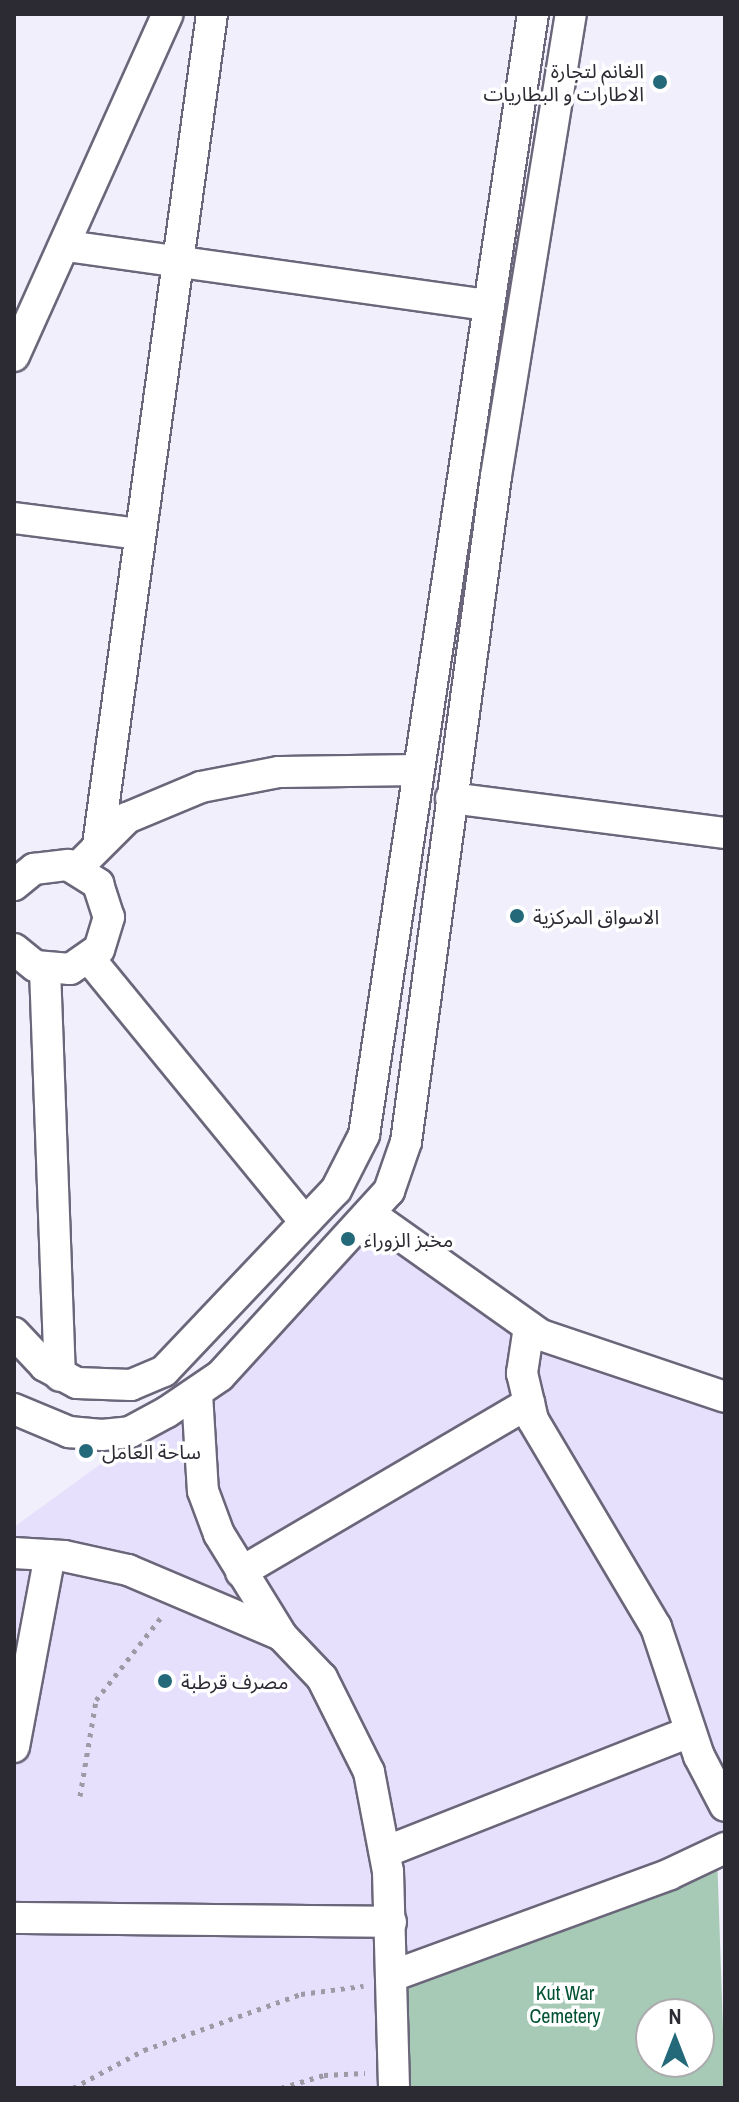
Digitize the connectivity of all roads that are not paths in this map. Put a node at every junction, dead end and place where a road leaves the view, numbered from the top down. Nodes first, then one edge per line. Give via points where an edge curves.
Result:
1 (168, 14) edge
2 (212, 14) edge
3 (533, 14) edge
4 (571, 14) edge
5 (67, 246) junction
6 (176, 260) junction
7 (489, 305) junction
8 (14, 356) edge
9 (14, 518) edge
10 (139, 534) junction
11 (419, 770) junction
12 (451, 798) junction
13 (725, 833) edge
14 (98, 845) junction
15 (76, 869) junction
16 (16, 878) edge
17 (14, 949) edge
18 (89, 958) junction
19 (45, 969) junction
20 (370, 1214) junction
21 (305, 1222) junction
22 (529, 1327) junction
23 (14, 1333) edge
24 (60, 1376) junction
25 (197, 1394) junction
26 (725, 1397) edge
27 (529, 1403) junction
28 (14, 1409) edge
29 (14, 1553) edge
30 (50, 1555) junction
31 (241, 1572) junction
32 (282, 1636) junction
33 (690, 1732) junction
34 (14, 1747) edge
35 (725, 1806) edge
36 (725, 1848) edge
37 (385, 1852) junction
38 (14, 1918) edge
39 (391, 1922) junction
40 (392, 1979) junction
41 (394, 2079) edge

1 - 5 street
2 - 6 street
3 - 7 street
4 - 12 street via 496,476
5 - 6 street
5 - 8 street
6 - 7 street
6 - 10 street
7 - 11 street
9 - 10 street
10 - 14 street
11 - 14 street via 350,767 238,778 161,801 127,818
11 - 21 street via 364,1135 336,1190
12 - 13 street
12 - 20 street via 406,1142 389,1191
14 - 15 street
15 - 16 street via 51,864
15 - 18 street via 98,884 109,917 107,934
17 - 19 street
18 - 19 street via 70,969
18 - 21 street
19 - 24 street
20 - 22 street
20 - 25 street
21 - 24 street via 164,1371 113,1387
22 - 26 street via 587,1353
22 - 27 street via 522,1373
23 - 24 street
25 - 28 street via 130,1432 102,1435 69,1432
25 - 31 street via 203,1491
27 - 31 street
27 - 33 street via 533,1420 656,1627
29 - 30 street
30 - 32 street via 128,1570
30 - 34 street
31 - 32 street
32 - 37 street via 322,1678 347,1720 369,1772
33 - 35 street
33 - 37 street
36 - 40 street via 670,1874
37 - 39 street
38 - 39 street
39 - 40 street
40 - 41 street

